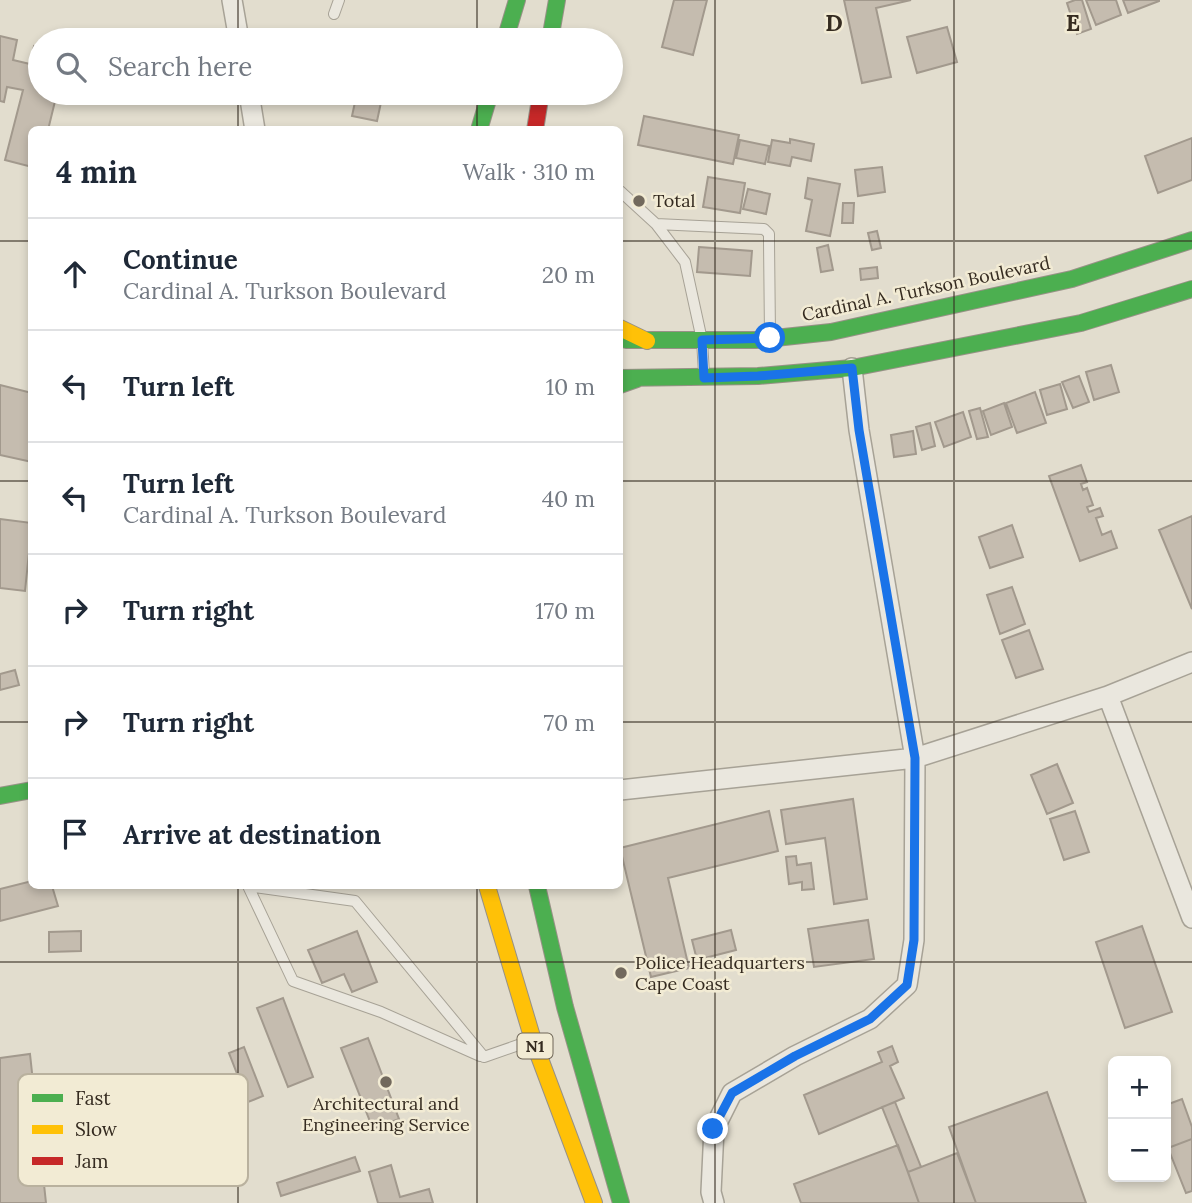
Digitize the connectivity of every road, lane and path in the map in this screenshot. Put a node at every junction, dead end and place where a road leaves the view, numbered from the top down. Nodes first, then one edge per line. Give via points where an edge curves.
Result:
1 (232, 0) edge
2 (339, 0) edge
3 (517, 0) edge
4 (557, 0) edge
5 (334, 14) dead end
6 (237, 28) edge
7 (509, 28) edge
8 (552, 28) edge
9 (250, 105) edge
10 (486, 105) edge
11 (254, 126) edge
12 (480, 126) edge
13 (623, 194) edge
14 (656, 224) junction
15 (1192, 240) edge
16 (1192, 289) edge
17 (623, 329) edge
18 (770, 338) junction
19 (623, 340) edge
20 (702, 340) junction
21 (647, 341) junction
22 (852, 368) junction
23 (623, 378) edge
24 (704, 378) junction
25 (637, 379) junction
26 (623, 384) edge
27 (1192, 662) edge
28 (1108, 696) junction
29 (915, 758) junction
30 (623, 790) edge
31 (28, 791) edge
32 (0, 796) edge
33 (249, 889) edge
34 (269, 889) edge
35 (488, 889) edge
36 (538, 889) edge
37 (1192, 918) edge
38 (533, 1040) junction
39 (484, 1057) junction
40 (594, 1203) edge
41 (621, 1203) edge
42 (714, 1203) edge

1 - 6 street
2 - 5 lane
3 - 7 main road
4 - 8 main road
9 - 11 street
10 - 12 main road
13 - 14 lane
14 - 18 lane via 764,229 769,234
14 - 20 lane via 685,262
15 - 18 main road, Cardinal A. Turkson Boulevard via 1073,284 831,332
16 - 22 main road
17 - 21 main road
18 - 20 main road, Cardinal A. Turkson Boulevard
19 - 21 main road, Cardinal A. Turkson Boulevard
20 - 21 main road, Cardinal A. Turkson Boulevard
20 - 24 lane
22 - 24 main road
22 - 29 street
23 - 25 main road
24 - 25 main road
25 - 26 main road
27 - 28 street
28 - 29 street
28 - 37 street
29 - 30 street
29 - 42 street via 914,940 907,985 870,1019 732,1093 713,1129
31 - 32 main road
33 - 39 lane via 293,981 381,1012
34 - 39 lane via 355,901
35 - 38 main road, N1
36 - 41 main road, N1 via 565,1007
38 - 39 lane
38 - 40 main road, N1

